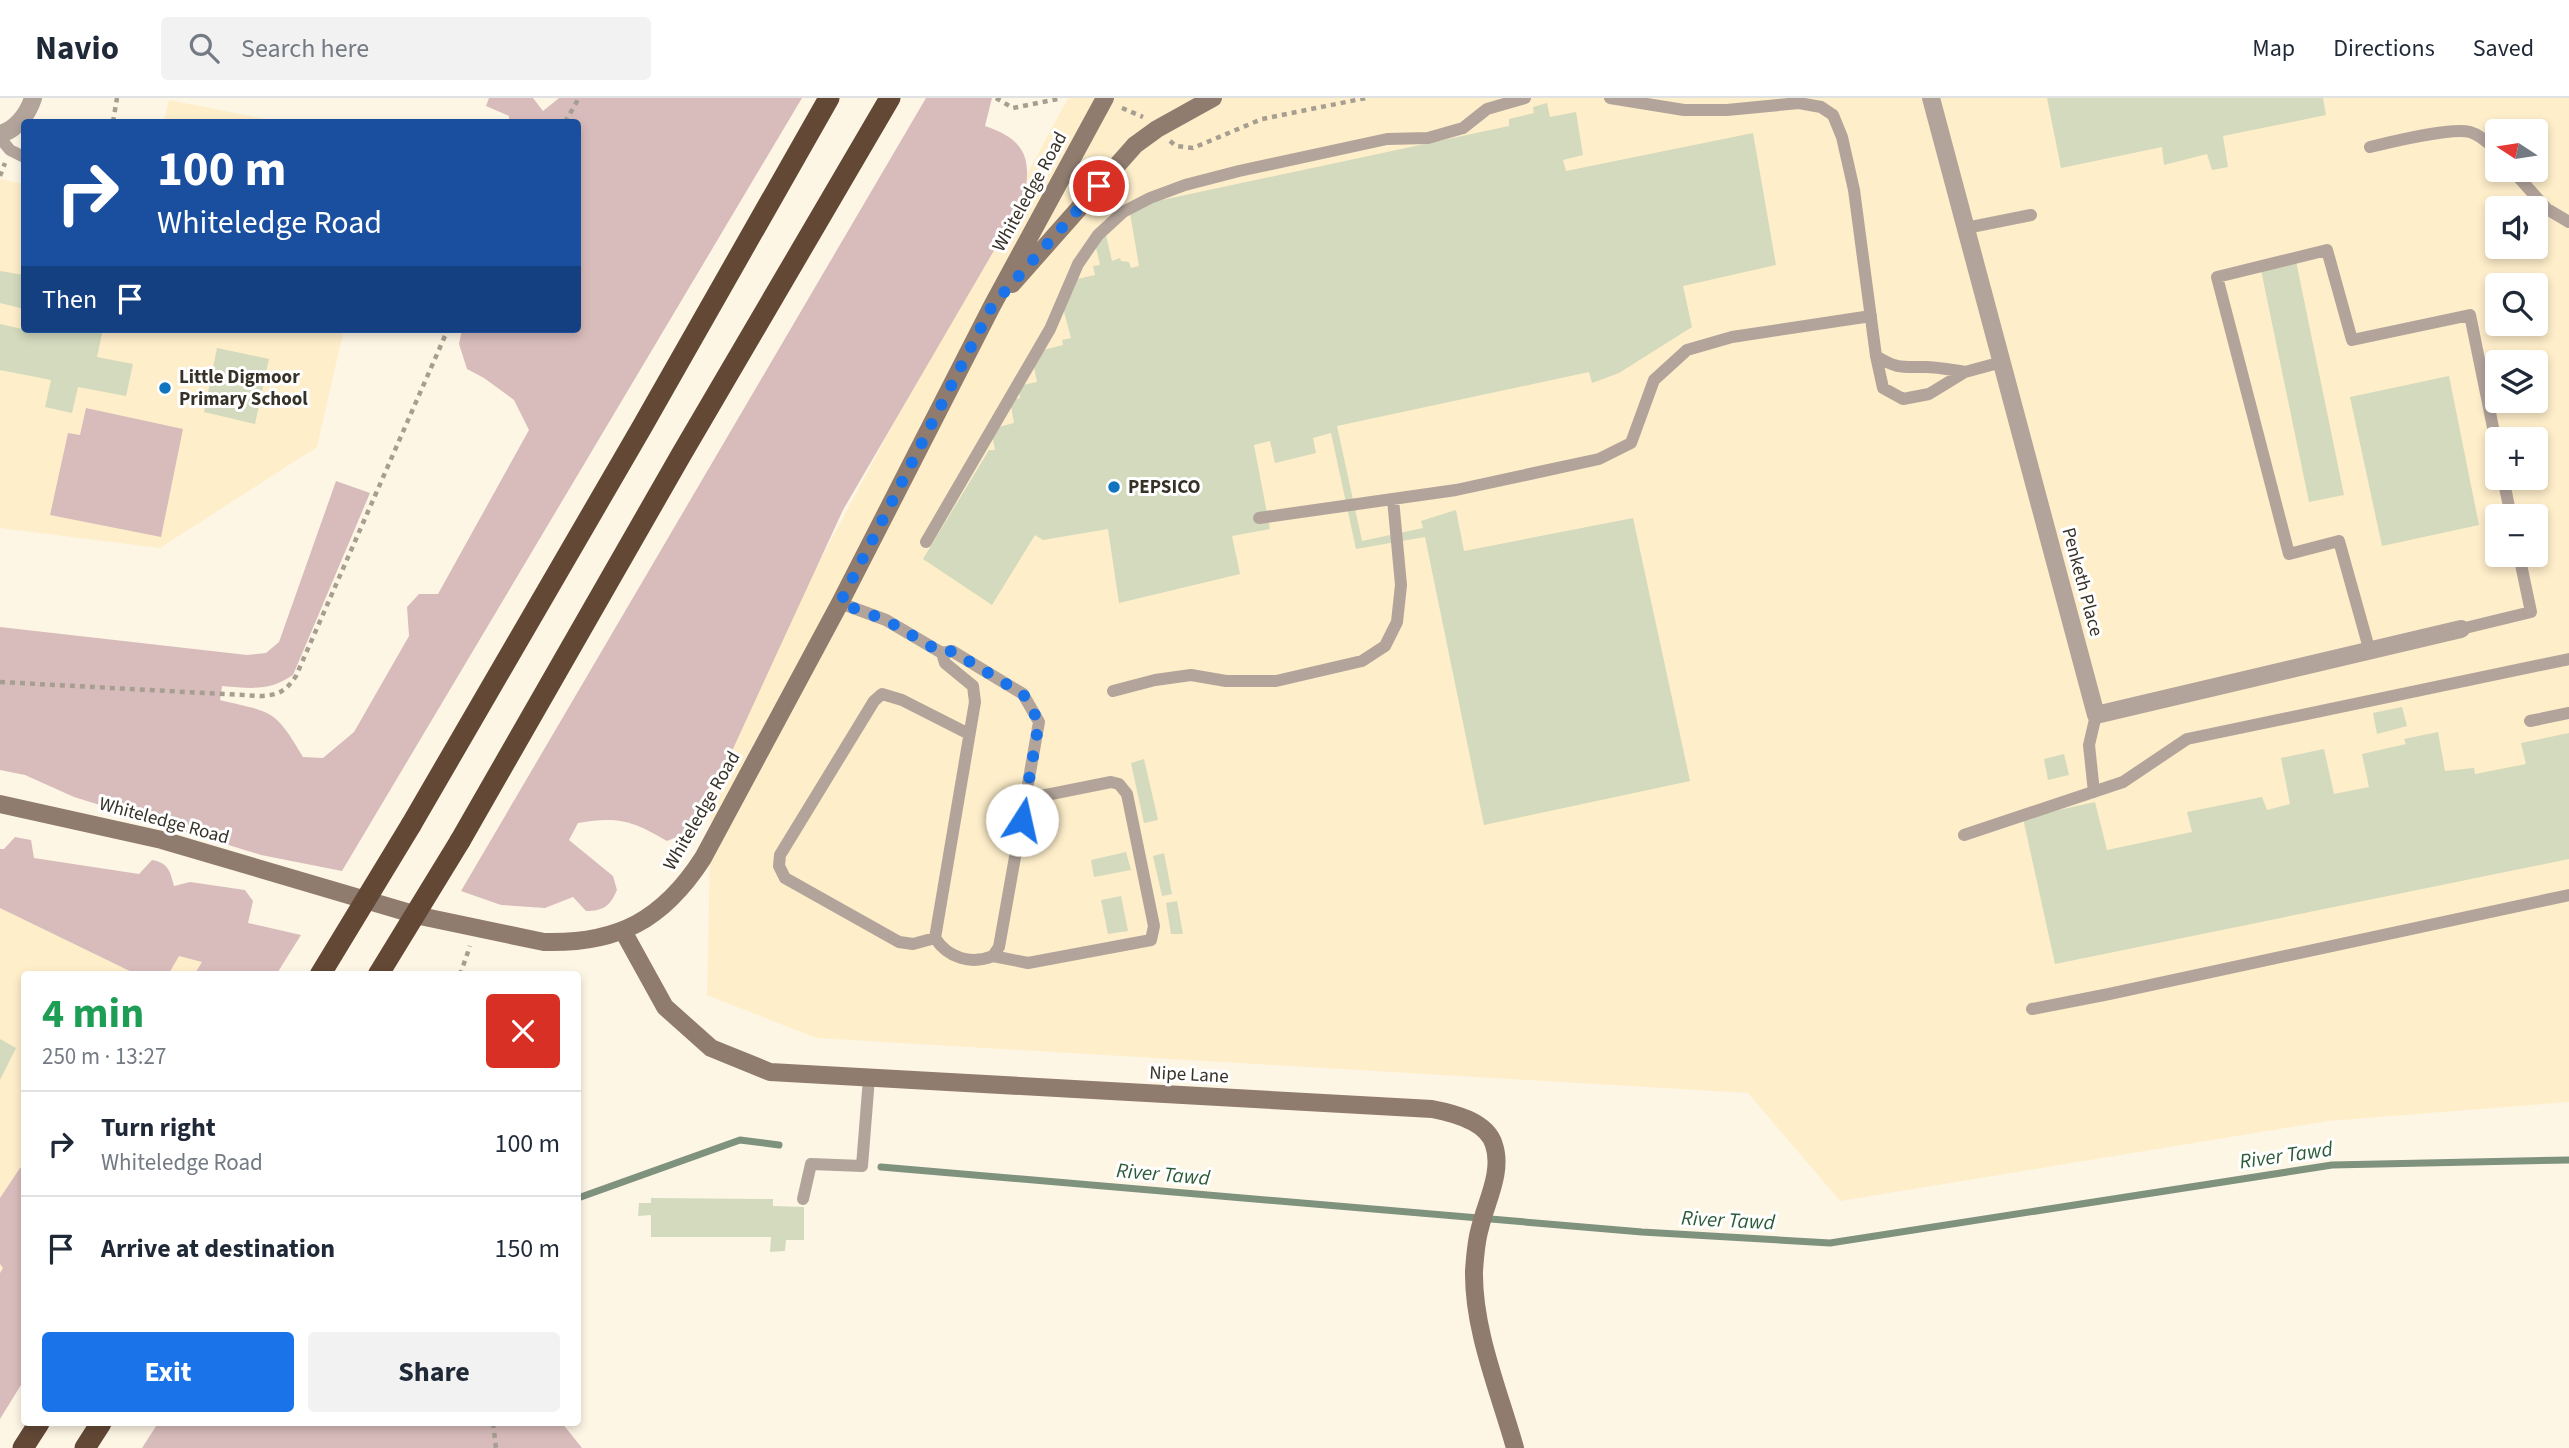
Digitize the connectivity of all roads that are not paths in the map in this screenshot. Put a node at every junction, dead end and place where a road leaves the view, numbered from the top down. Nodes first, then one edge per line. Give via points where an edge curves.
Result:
1 (33, 98) edge
2 (829, 98) edge
3 (890, 98) edge
4 (1105, 98) edge
5 (1213, 98) edge
6 (1525, 98) edge
7 (1610, 98) edge
8 (1931, 98) edge
9 (21, 119) edge
10 (21, 119) edge
11 (0, 136) edge
12 (2485, 140) edge
13 (2370, 147) dead end
14 (21, 156) edge
15 (2523, 182) edge
16 (2031, 215) dead end
17 (2569, 222) edge
18 (1966, 228) junction
19 (992, 306) junction
20 (1871, 316) junction
21 (1876, 356) junction
22 (2002, 362) junction
23 (1965, 372) junction
24 (2493, 427) edge
25 (1393, 499) junction
26 (1259, 518) dead end
27 (926, 542) dead end
28 (2522, 567) edge
29 (840, 603) junction
30 (2461, 629) joint
31 (2370, 652) junction
32 (942, 653) junction
33 (2569, 659) edge
34 (1113, 691) dead end
35 (2569, 713) edge
36 (2096, 715) junction
37 (2530, 721) dead end
38 (969, 734) junction
39 (2094, 792) junction
40 (1026, 799) junction
41 (0, 803) edge
42 (1964, 835) dead end
43 (2569, 895) edge
44 (623, 931) junction
45 (935, 938) junction
46 (993, 956) junction
47 (322, 971) edge
48 (380, 971) edge
49 (2032, 1009) dead end
50 (869, 1078) junction
51 (803, 1199) dead end
52 (37, 1426) edge
53 (99, 1426) edge
54 (23, 1448) edge
55 (85, 1448) edge
56 (1515, 1448) edge

1 - 9 street
2 - 47 highway, bridge via 649,416
3 - 48 highway, bridge
4 - 19 street, Whiteledge Road
5 - 19 street, Whiteledge Road via 1135,145
6 - 27 lane via 1488,109 1463,128 1428,138 1387,139 1239,171 1185,185 1123,212 1098,235 1078,264 1050,329
7 - 20 lane via 1684,110 1799,103 1821,107 1833,115 1854,190
8 - 18 street, Penketh Place
10 - 11 street via 11,132
11 - 14 lane
12 - 13 lane via 2468,131
15 - 17 lane via 2547,209
16 - 18 lane
18 - 22 street, Penketh Place
19 - 29 street, Whiteledge Road
20 - 21 lane
20 - 25 lane via 1732,337 1687,349 1654,380 1631,443 1599,459
21 - 23 lane via 1902,368
21 - 23 lane via 1883,388 1903,399 1929,394
22 - 23 lane
22 - 36 street, Penketh Place
24 - 31 lane via 2470,314 2352,340 2327,250 2217,277 2289,554 2339,541
25 - 26 lane
25 - 34 lane via 1401,585 1397,622 1385,646 1362,661 1276,681 1191,676
28 - 30 lane via 2531,612
29 - 32 lane via 886,620
29 - 44 street, Whiteledge Road via 691,876 660,909
30 - 31 street
31 - 36 street
32 - 38 lane via 945,663 973,686
32 - 40 lane via 952,651 1023,694 1039,722
33 - 39 lane via 2187,739 2123,782
35 - 37 lane
36 - 39 lane via 2089,744
38 - 45 lane
38 - 45 lane via 882,694 780,855 785,878 899,942 913,944
39 - 42 lane
40 - 46 lane via 999,947
40 - 46 lane via 1119,784 1127,794 1154,926 1151,940 1028,963
41 - 44 street, Whiteledge Road via 162,840 475,929 544,942
43 - 49 lane
44 - 50 street, Nipe Lane via 665,1007 711,1048 770,1072
45 - 46 lane via 948,953 961,958
50 - 51 lane via 862,1166 811,1164
50 - 56 street, Nipe Lane via 1432,1109 1457,1114 1479,1126 1494,1142 1496,1170 1474,1271 1483,1335
52 - 54 highway
53 - 55 highway

